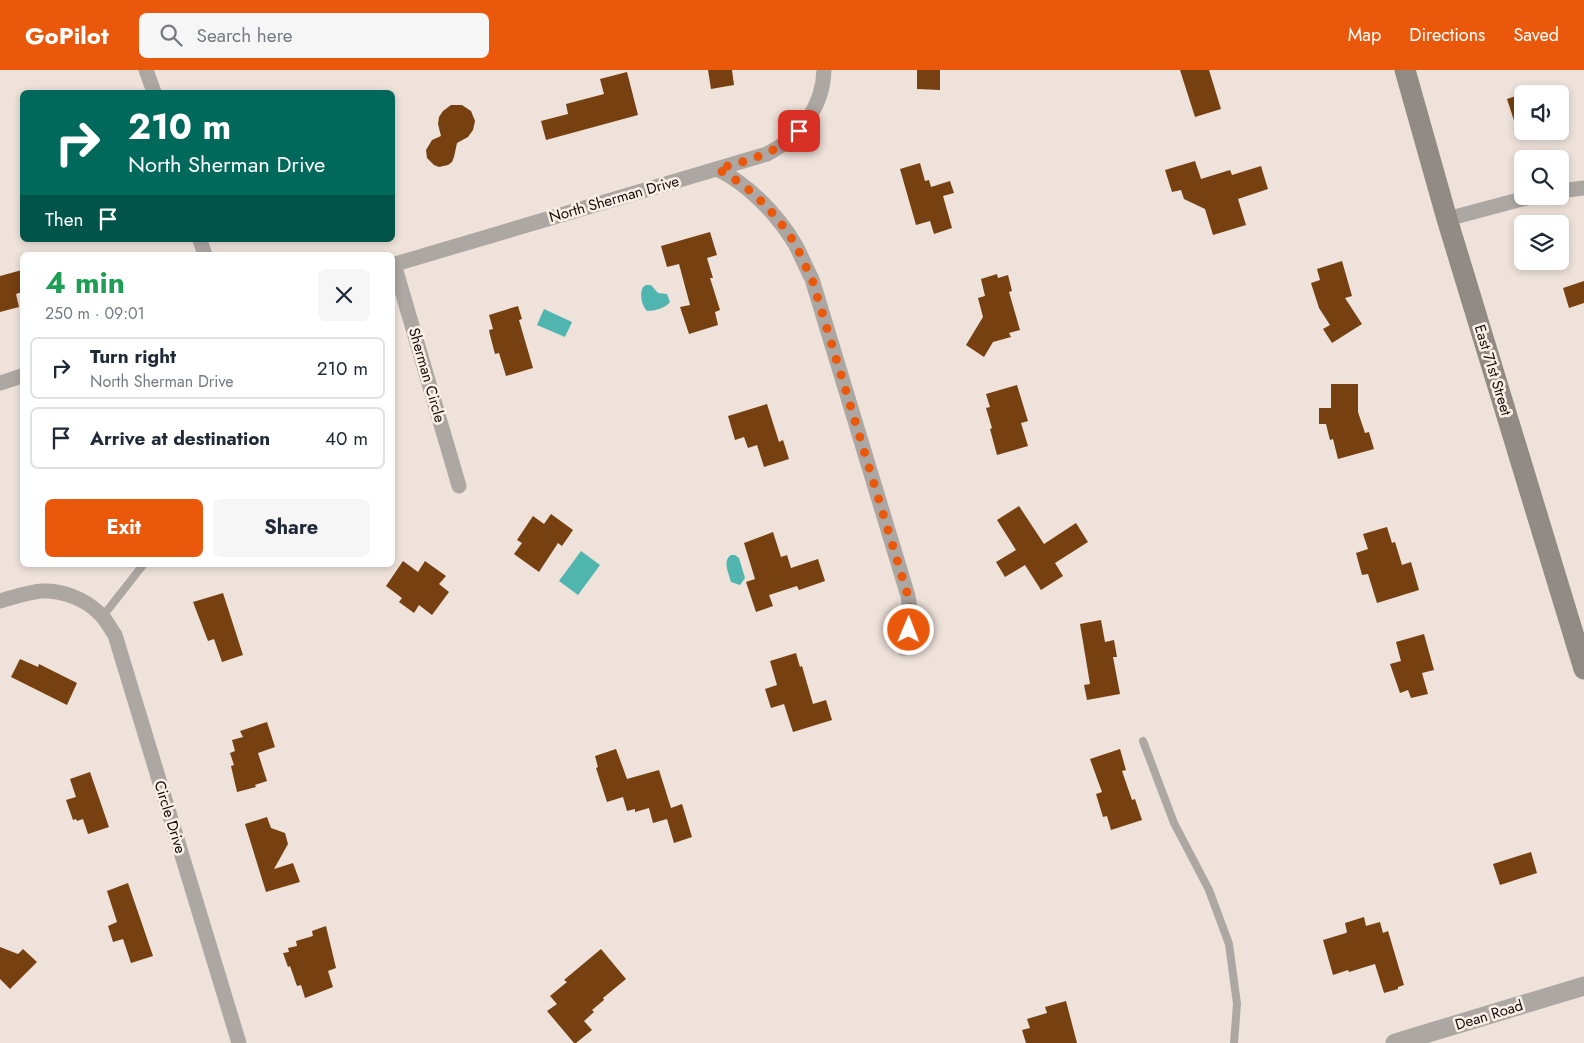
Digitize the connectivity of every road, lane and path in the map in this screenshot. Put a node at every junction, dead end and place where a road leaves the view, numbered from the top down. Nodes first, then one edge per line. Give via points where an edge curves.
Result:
1 (146, 70) edge
2 (824, 70) edge
3 (1405, 70) edge
4 (153, 90) edge
5 (717, 169) junction
6 (1584, 188) edge
7 (1569, 190) edge
8 (1514, 202) edge
9 (1447, 220) junction
10 (395, 263) edge
11 (395, 271) edge
12 (20, 377) edge
13 (0, 382) edge
14 (459, 486) dead end
15 (141, 567) edge
16 (0, 601) edge
17 (103, 616) junction
18 (904, 648) dead end
19 (1584, 669) edge
20 (1143, 741) dead end
21 (1584, 986) edge
22 (239, 1043) edge
23 (1234, 1043) edge
24 (1395, 1043) edge

1 - 4 street
2 - 5 street, North Sherman Drive via 813,112 799,131 782,146 760,157
3 - 9 main road, East 71st Street
5 - 10 street, North Sherman Drive
5 - 18 street via 738,182 772,213 795,244 812,279 908,596 909,630
6 - 7 street
8 - 9 street
9 - 19 main road, East 71st Street
11 - 14 street, Sherman Circle
12 - 13 street
15 - 17 lane
16 - 17 street, Circle Drive via 45,591 68,595
17 - 22 street, Circle Drive via 117,641
20 - 23 lane via 1174,823 1209,890 1229,944 1237,1004
21 - 24 street, Dean Road

